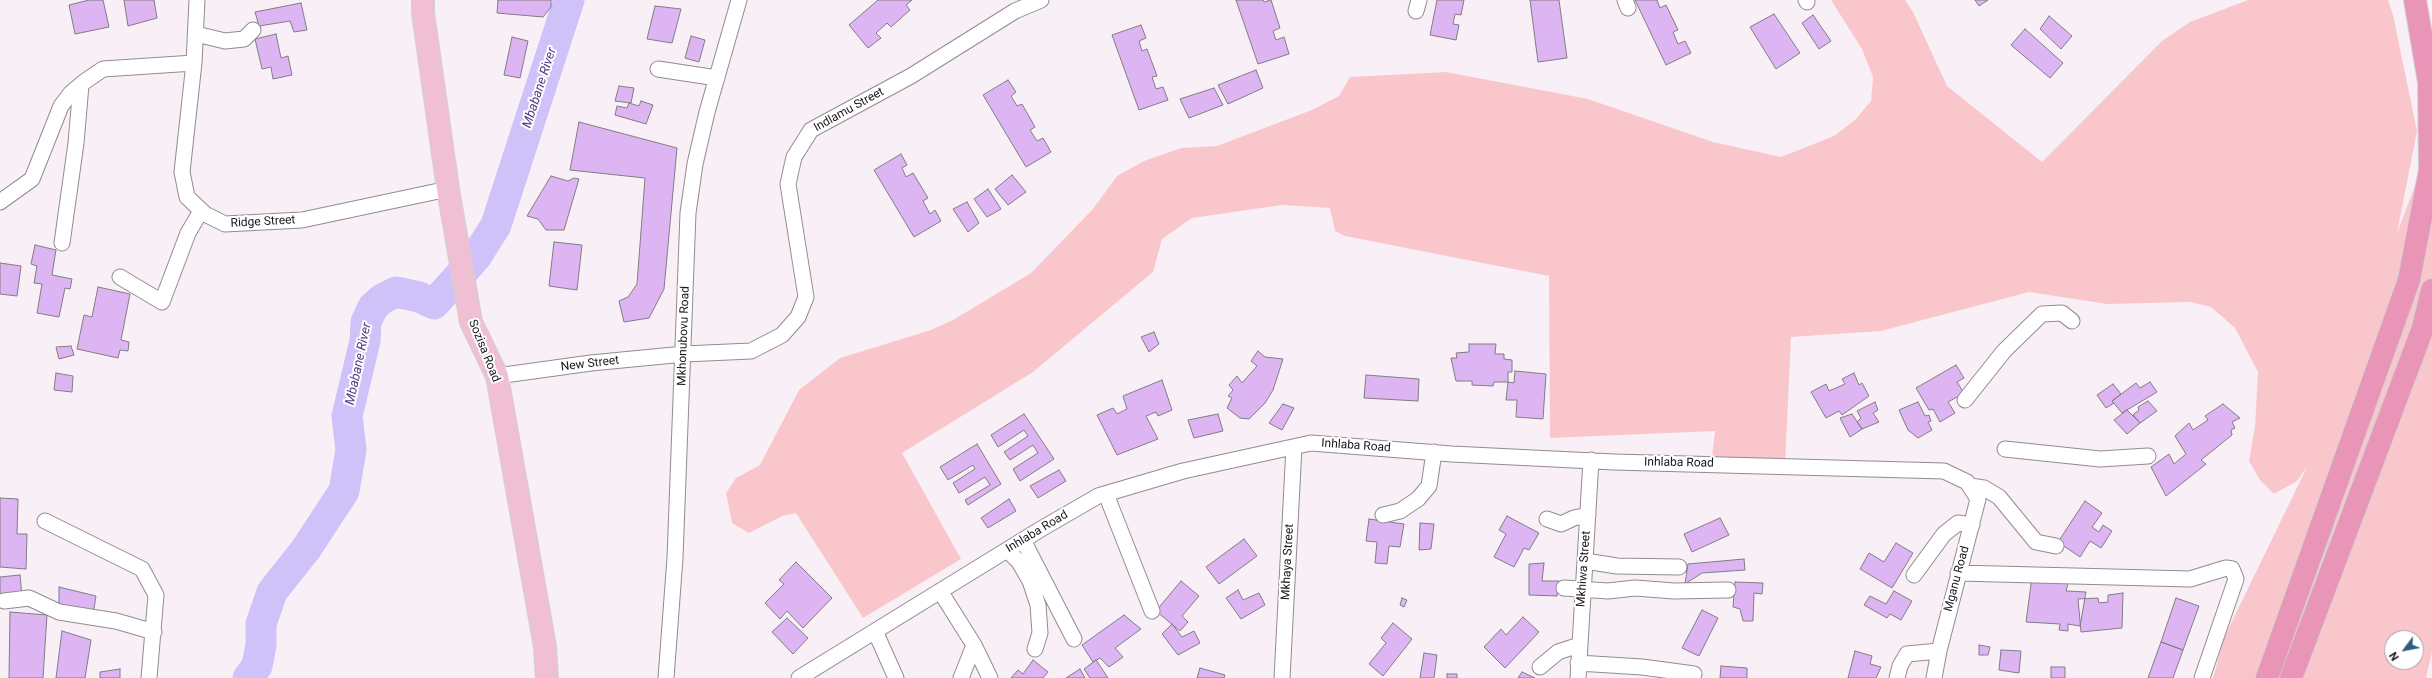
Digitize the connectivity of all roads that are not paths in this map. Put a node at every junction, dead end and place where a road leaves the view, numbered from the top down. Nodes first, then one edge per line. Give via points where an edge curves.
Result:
1 (197, 0) edge
2 (423, 0) edge
3 (739, 0) edge
4 (1041, 0) edge
5 (2415, 0) edge
6 (253, 30) dead end
7 (196, 34) junction
8 (194, 63) junction
9 (658, 69) dead end
10 (717, 78) junction
11 (81, 85) junction
12 (448, 189) junction
13 (0, 202) edge
14 (201, 211) junction
15 (62, 243) dead end
16 (120, 277) dead end
17 (2432, 290) edge
18 (2072, 320) dead end
19 (684, 354) junction
20 (497, 376) junction
21 (1965, 400) dead end
22 (1294, 446) junction
23 (2005, 449) dead end
24 (1434, 452) junction
25 (2148, 456) dead end
26 (1591, 460) junction
27 (1969, 484) junction
28 (1106, 494) junction
29 (1383, 515) dead end
30 (1588, 515) junction
31 (1548, 520) dead end
32 (45, 521) dead end
33 (1972, 524) junction
34 (1023, 540) junction
35 (2056, 546) dead end
36 (1007, 550) junction
37 (1584, 561) junction
38 (1679, 567) dead end
39 (1958, 574) junction
40 (1914, 575) dead end
41 (1564, 588) dead end
42 (1583, 588) junction
43 (1728, 590) dead end
44 (940, 591) junction
45 (4, 601) dead end
46 (1152, 611) dead end
47 (875, 631) junction
48 (154, 632) junction
49 (1074, 639) dead end
50 (974, 645) junction
51 (1579, 645) junction
52 (1035, 649) dead end
53 (1939, 651) junction
54 (1540, 667) dead end
55 (1578, 671) edge
56 (1694, 674) dead end
57 (149, 678) edge
58 (547, 678) edge
59 (666, 678) edge
60 (799, 678) edge
61 (896, 678) edge
62 (961, 678) edge
63 (990, 678) edge
64 (1282, 678) edge
65 (1897, 678) edge
66 (1934, 678) edge
67 (2202, 678) edge
68 (2267, 678) edge
69 (2291, 678) edge

1 - 7 street, Ridge Street
2 - 12 main road, Sozisa Road
3 - 10 street, Mkhonubovu Road
4 - 19 street, Indlamu Street via 1015,11 911,76 811,130 794,157 788,184 806,297 798,317 782,336 751,351
5 - 68 highway via 2428,82 2430,170 2409,280
6 - 7 street via 244,39 225,41
7 - 8 street, Ridge Street
8 - 11 street via 103,69
8 - 14 street, Ridge Street via 182,172 187,197
9 - 10 street
10 - 19 street, Mkhonubovu Road via 695,164 688,213
11 - 13 street via 61,106 32,179
11 - 15 street
12 - 14 street, Ridge Street via 302,220 224,224
12 - 20 main road, Sozisa Road via 471,322
14 - 16 street via 188,233 162,302
17 - 69 highway via 2423,328
18 - 21 street via 2062,313 2042,314 2004,351
19 - 20 street, New Street
19 - 59 street, Mkhonubovu Road via 675,558
20 - 58 main road, Sozisa Road via 545,647
22 - 24 street, Inhlaba Road via 1311,443
22 - 28 street, Inhlaba Road via 1183,471
22 - 64 street, Mkhaya Street
23 - 25 street via 2100,459
24 - 26 street, Inhlaba Road
24 - 29 street via 1429,486 1418,499 1400,511
26 - 27 street, Inhlaba Road via 1944,471
26 - 30 street, Mkhiwa Street
27 - 33 street, Mganu Road via 1978,499
27 - 35 street, Inhlaba Road via 1984,488 1999,497 2036,542
28 - 34 street, Inhlaba Road via 1098,496
28 - 46 street
30 - 31 street via 1562,524
30 - 37 street, Mkhiwa Street
32 - 48 street via 142,569 156,595
33 - 39 street, Mganu Road
33 - 40 street via 1958,523 1944,534
34 - 36 street, Inhlaba Road
34 - 49 street
36 - 44 street, Inhlaba Road
36 - 52 street via 1019,562 1030,581 1038,606 1040,633
37 - 38 street via 1617,566
37 - 42 street, Mkhiwa Street
39 - 53 street, Mganu Road
39 - 67 street via 2190,579 2226,568 2232,569 2236,579
41 - 42 street
42 - 43 street via 1608,591 1635,588 1674,591
42 - 51 street, Mkhiwa Street
44 - 47 street, Inhlaba Road
44 - 50 street
45 - 48 street via 29,598 60,612 116,621
47 - 60 street, Inhlaba Road
47 - 61 street
48 - 57 street
50 - 62 street
50 - 63 street
51 - 54 street via 1558,652
51 - 55 street, Mkhiwa Street
53 - 65 street via 1908,654 1900,666
53 - 66 street, Mganu Road
55 - 56 street via 1656,669

